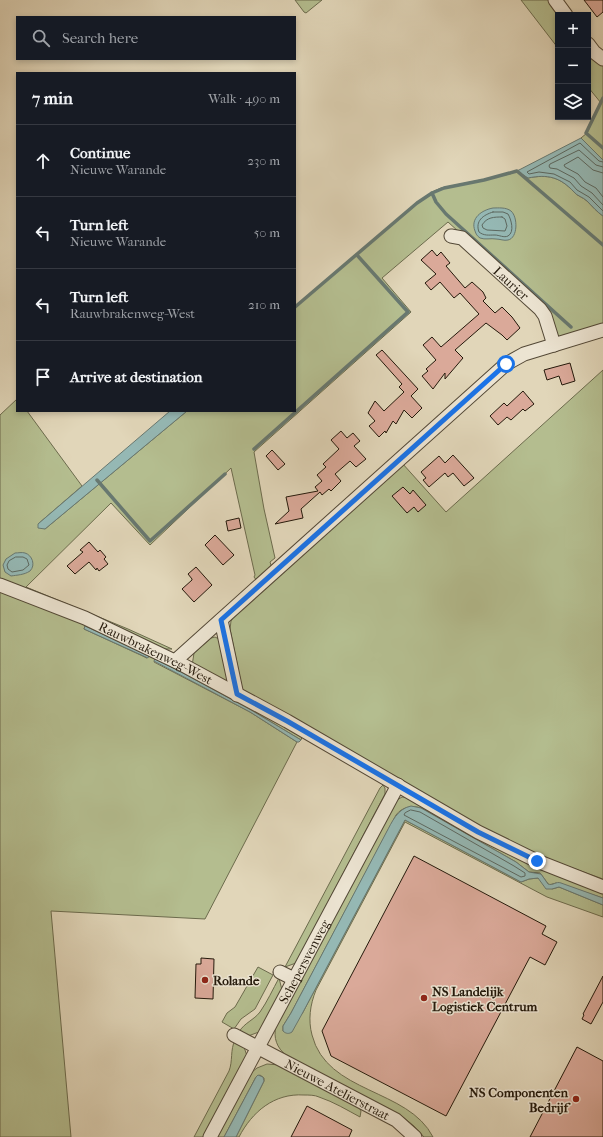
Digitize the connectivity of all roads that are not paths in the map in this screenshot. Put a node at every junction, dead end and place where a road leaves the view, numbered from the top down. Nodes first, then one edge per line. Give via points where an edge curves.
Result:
1 (555, 0) edge
2 (564, 12) edge
3 (591, 48) edge
4 (603, 59) edge
5 (450, 236) dead end
6 (603, 330) edge
7 (554, 345) junction
8 (0, 585) edge
9 (221, 620) junction
10 (175, 661) junction
11 (237, 694) junction
12 (398, 785) junction
13 (603, 887) edge
14 (280, 972) dead end
15 (294, 979) junction
16 (234, 1034) dead end
17 (257, 1046) junction
18 (210, 1137) edge
19 (415, 1137) edge

1 - 2 street
3 - 4 street
5 - 7 street, Laurier via 462,238 540,309 545,316
6 - 7 street
7 - 9 street via 524,354 506,364
8 - 10 street, Rauwbrakenweg-West via 85,618
9 - 10 street
9 - 11 street
10 - 11 street, Rauwbrakenweg-West
11 - 12 street, Rauwbrakenweg-West
12 - 13 street, Rauwbrakenweg-West via 478,832 537,861
12 - 15 street, Schepersvenweg
14 - 15 street
15 - 17 street, Schepersvenweg
16 - 17 street, Nieuwe Atelierstraat
17 - 18 street, Schepersvenweg
17 - 19 street, Nieuwe Atelierstraat via 396,1120

